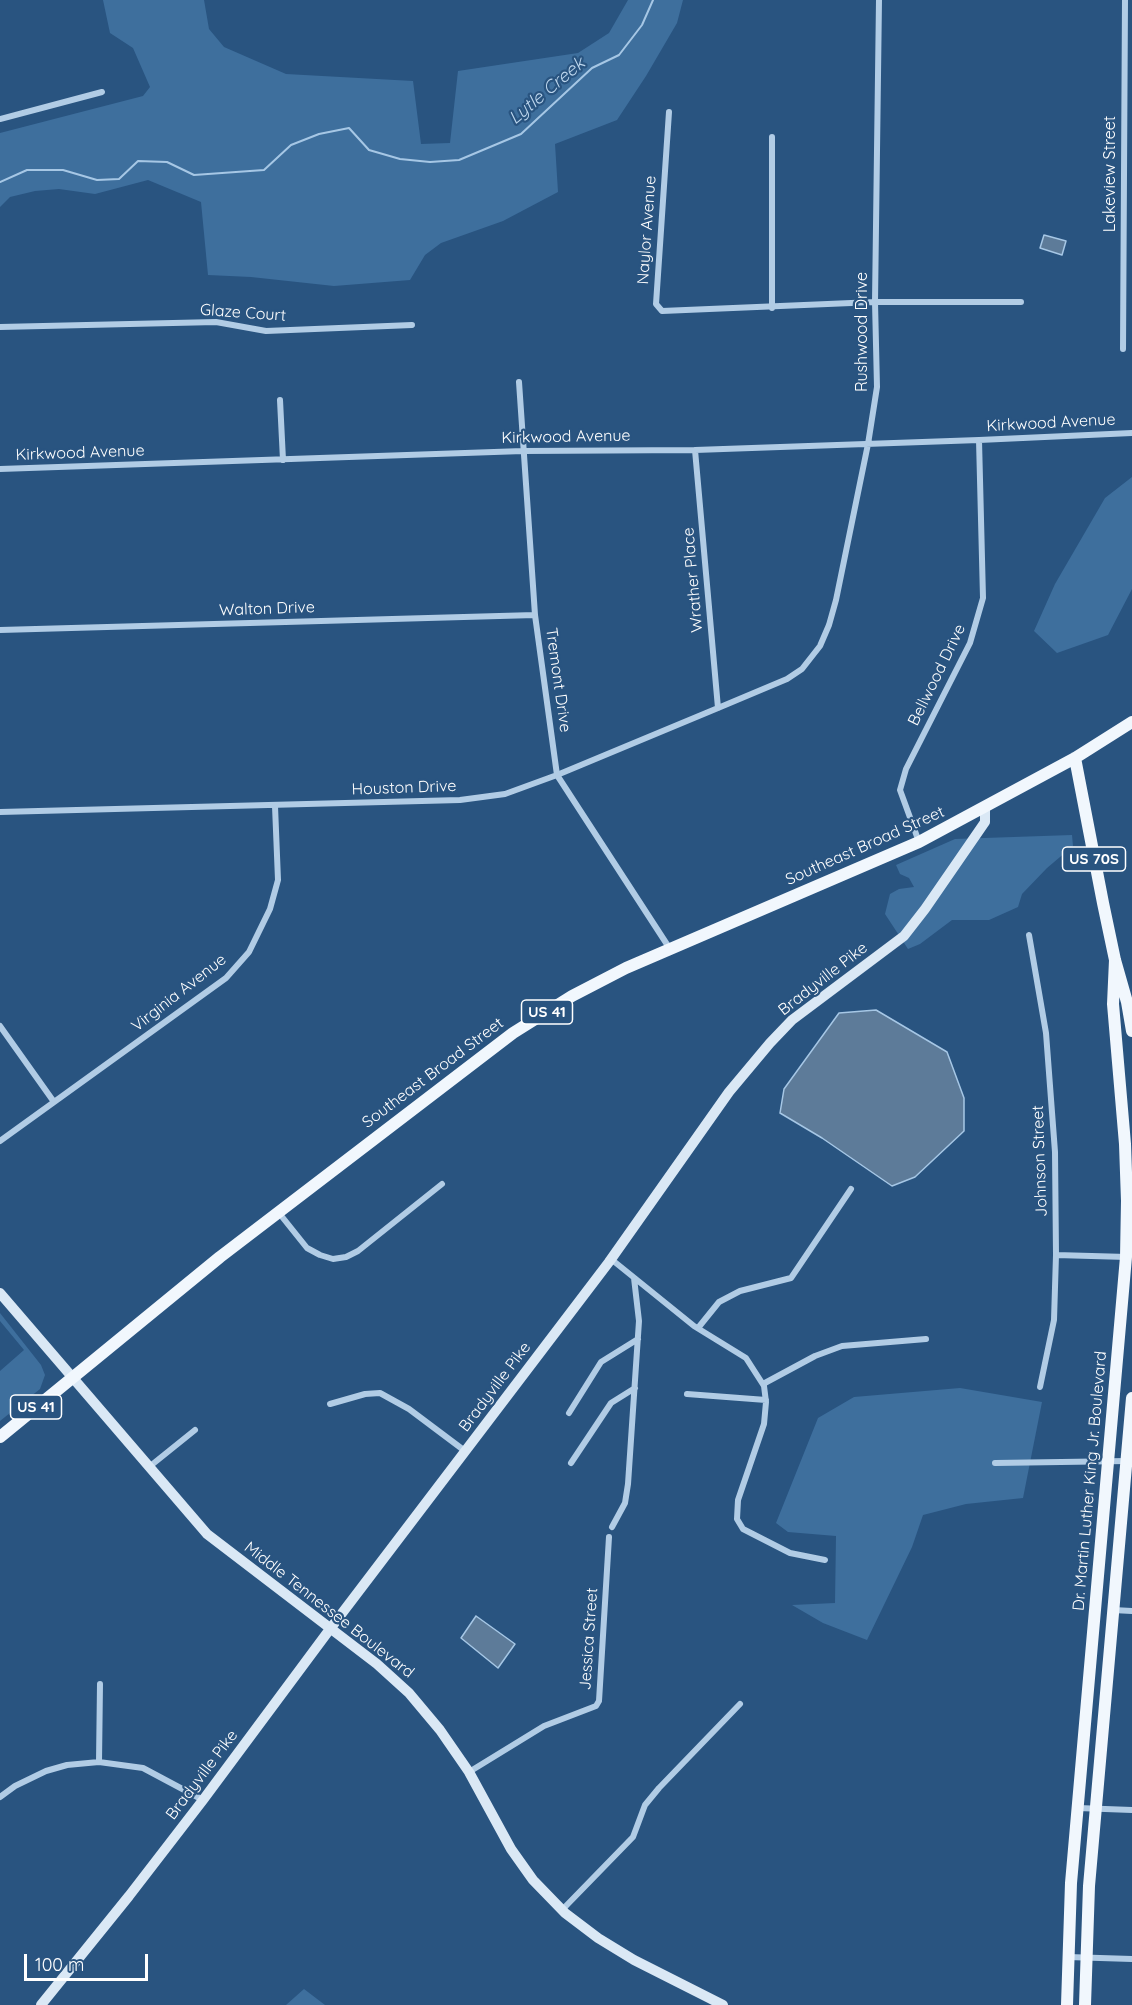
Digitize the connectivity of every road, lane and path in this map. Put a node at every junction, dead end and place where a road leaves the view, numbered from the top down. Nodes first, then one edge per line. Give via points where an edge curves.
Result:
1 (879, 0) edge
2 (1125, 0) edge
3 (102, 92) dead end
4 (669, 112) dead end
5 (0, 119) edge
6 (772, 136) dead end
7 (875, 302) junction
8 (1021, 302) dead end
9 (772, 308) junction
10 (412, 325) dead end
11 (0, 327) edge
12 (1123, 349) dead end
13 (519, 382) dead end
14 (280, 400) dead end
15 (1132, 433) edge
16 (979, 440) junction
17 (868, 444) junction
18 (695, 450) junction
19 (523, 451) junction
20 (283, 460) junction
21 (0, 469) edge
22 (535, 615) junction
23 (0, 630) edge
24 (787, 679) joint
25 (718, 708) junction
26 (1132, 722) edge
27 (1075, 758) junction
28 (557, 774) junction
29 (275, 806) junction
30 (985, 808) junction
31 (0, 812) edge
32 (919, 842) junction
33 (1029, 935) dead end
34 (670, 949) junction
35 (1115, 960) junction
36 (0, 1026) edge
37 (1132, 1031) edge
38 (54, 1102) junction
39 (0, 1141) edge
40 (442, 1184) dead end
41 (851, 1189) dead end
42 (278, 1212) junction
43 (1056, 1255) junction
44 (1129, 1257) edge
45 (611, 1259) junction
46 (634, 1278) junction
47 (0, 1293) edge
48 (698, 1328) junction
49 (638, 1339) junction
50 (926, 1339) dead end
51 (71, 1377) junction
52 (763, 1383) junction
53 (635, 1388) junction
54 (1040, 1388) dead end
55 (687, 1394) dead end
56 (1132, 1398) edge
57 (766, 1400) junction
58 (330, 1404) dead end
59 (568, 1413) dead end
60 (195, 1430) dead end
61 (0, 1437) edge
62 (465, 1451) junction
63 (1130, 1461) edge
64 (1108, 1462) junction
65 (571, 1463) dead end
66 (995, 1463) dead end
67 (148, 1467) junction
68 (612, 1527) dead end
69 (609, 1537) dead end
70 (825, 1560) dead end
71 (1112, 1610) junction
72 (1132, 1611) edge
73 (330, 1629) junction
74 (100, 1684) dead end
75 (740, 1704) dead end
76 (99, 1762) junction
77 (469, 1772) junction
78 (0, 1797) edge
79 (203, 1800) junction
80 (1078, 1808) junction
81 (1095, 1809) junction
82 (1132, 1810) edge
83 (562, 1910) junction
84 (1068, 1957) junction
85 (1085, 1958) junction
86 (1132, 1959) edge
87 (46, 2004) edge
88 (723, 2005) edge
89 (1067, 2005) edge
90 (1085, 2005) edge

1 - 7 street, Rushwood Drive
2 - 12 street, Lakeview Street
3 - 5 street
4 - 9 street, Naylor Avenue via 656,304 662,311
6 - 9 street
7 - 8 street, Naylor Avenue
7 - 9 street, Naylor Avenue
7 - 17 street, Rushwood Drive via 877,387
10 - 11 street, Glaze Court via 266,331 216,322
13 - 19 street, Tremont Drive
14 - 20 street
15 - 16 street, Kirkwood Avenue
16 - 17 street, Kirkwood Avenue
16 - 32 street, Bellwood Drive via 983,598 970,643 906,769 900,790
17 - 18 street, Kirkwood Avenue
17 - 24 street, Rushwood Drive via 829,625 808,662
18 - 19 street, Kirkwood Avenue
18 - 25 street, Wrather Place
19 - 20 street, Kirkwood Avenue
19 - 22 street, Tremont Drive
20 - 21 street, Kirkwood Avenue
22 - 23 street, Walton Drive
22 - 28 street, Tremont Drive
24 - 25 street, Houston Drive
25 - 28 street, Houston Drive
26 - 27 main road, Southeast Broad Street / US 41
27 - 30 main road, Southeast Broad Street / US 41
27 - 35 main road, Dr. Martin Luther King Jr. Boulevard / US 70S
28 - 29 street, Houston Drive via 505,794 460,800
28 - 34 street, Tremont Drive
29 - 31 street, Houston Drive
29 - 38 street, Virginia Avenue via 278,880 270,909 249,952 226,978
30 - 32 main road, Southeast Broad Street / US 41
30 - 45 main road, Bradyville Pike via 985,822 904,936 792,1020 770,1043 729,1092
32 - 34 main road, Southeast Broad Street / US 41
33 - 43 street, Johnson Street via 1046,1033 1055,1152
34 - 42 main road, Southeast Broad Street / US 41 via 572,996 513,1033
35 - 37 main road, Dr. Martin Luther King Jr. Boulevard / US 70S
35 - 44 main road, Dr. Martin Luther King Jr. Boulevard / US 70S via 1113,1004 1125,1144
36 - 38 street
38 - 39 street, Virginia Avenue
40 - 42 street via 346,1257 320,1255 307,1248
41 - 48 street via 790,1278 740,1291 719,1302
42 - 51 main road, Southeast Broad Street / US 41
43 - 44 street
43 - 54 street, Johnson Street via 1054,1320
44 - 64 main road, Dr. Martin Luther King Jr. Boulevard / US 70S
45 - 46 street
45 - 62 main road, Bradyville Pike
46 - 48 street
46 - 49 street
47 - 51 main road, Middle Tennessee Boulevard
48 - 52 street via 746,1358
49 - 53 street
49 - 59 street via 601,1362
50 - 52 street via 842,1346
51 - 61 main road, Southeast Broad Street / US 41
51 - 67 main road, Middle Tennessee Boulevard
52 - 57 street
53 - 65 street via 610,1403
53 - 68 street via 625,1503
55 - 57 street
56 - 63 main road, Dr. Martin Luther King Jr. Boulevard
57 - 70 street via 764,1424 738,1500 737,1519 742,1529 790,1553
58 - 62 street via 380,1393 409,1409
60 - 67 street
62 - 73 main road, Bradyville Pike
63 - 64 street
63 - 71 main road, Dr. Martin Luther King Jr. Boulevard
64 - 66 street
64 - 80 main road, Dr. Martin Luther King Jr. Boulevard / US 70S
67 - 73 main road, Middle Tennessee Boulevard via 207,1534
69 - 77 street, Jessica Street via 596,1706 544,1726
71 - 72 street
71 - 81 main road, Dr. Martin Luther King Jr. Boulevard
73 - 77 main road, Middle Tennessee Boulevard via 409,1693 441,1730
73 - 79 main road, Bradyville Pike
74 - 76 street
75 - 83 street via 659,1788 645,1805 633,1837
76 - 78 street via 46,1771
76 - 79 street via 143,1768
77 - 83 main road, Middle Tennessee Boulevard via 511,1849 533,1880
79 - 87 main road, Bradyville Pike
80 - 81 street
80 - 84 main road, Dr. Martin Luther King Jr. Boulevard / US 70S
81 - 82 street
81 - 85 main road, Dr. Martin Luther King Jr. Boulevard
83 - 88 main road, Middle Tennessee Boulevard via 634,1960
84 - 85 street
84 - 89 main road, Dr. Martin Luther King Jr. Boulevard / US 70S
85 - 86 street
85 - 90 main road, Dr. Martin Luther King Jr. Boulevard

